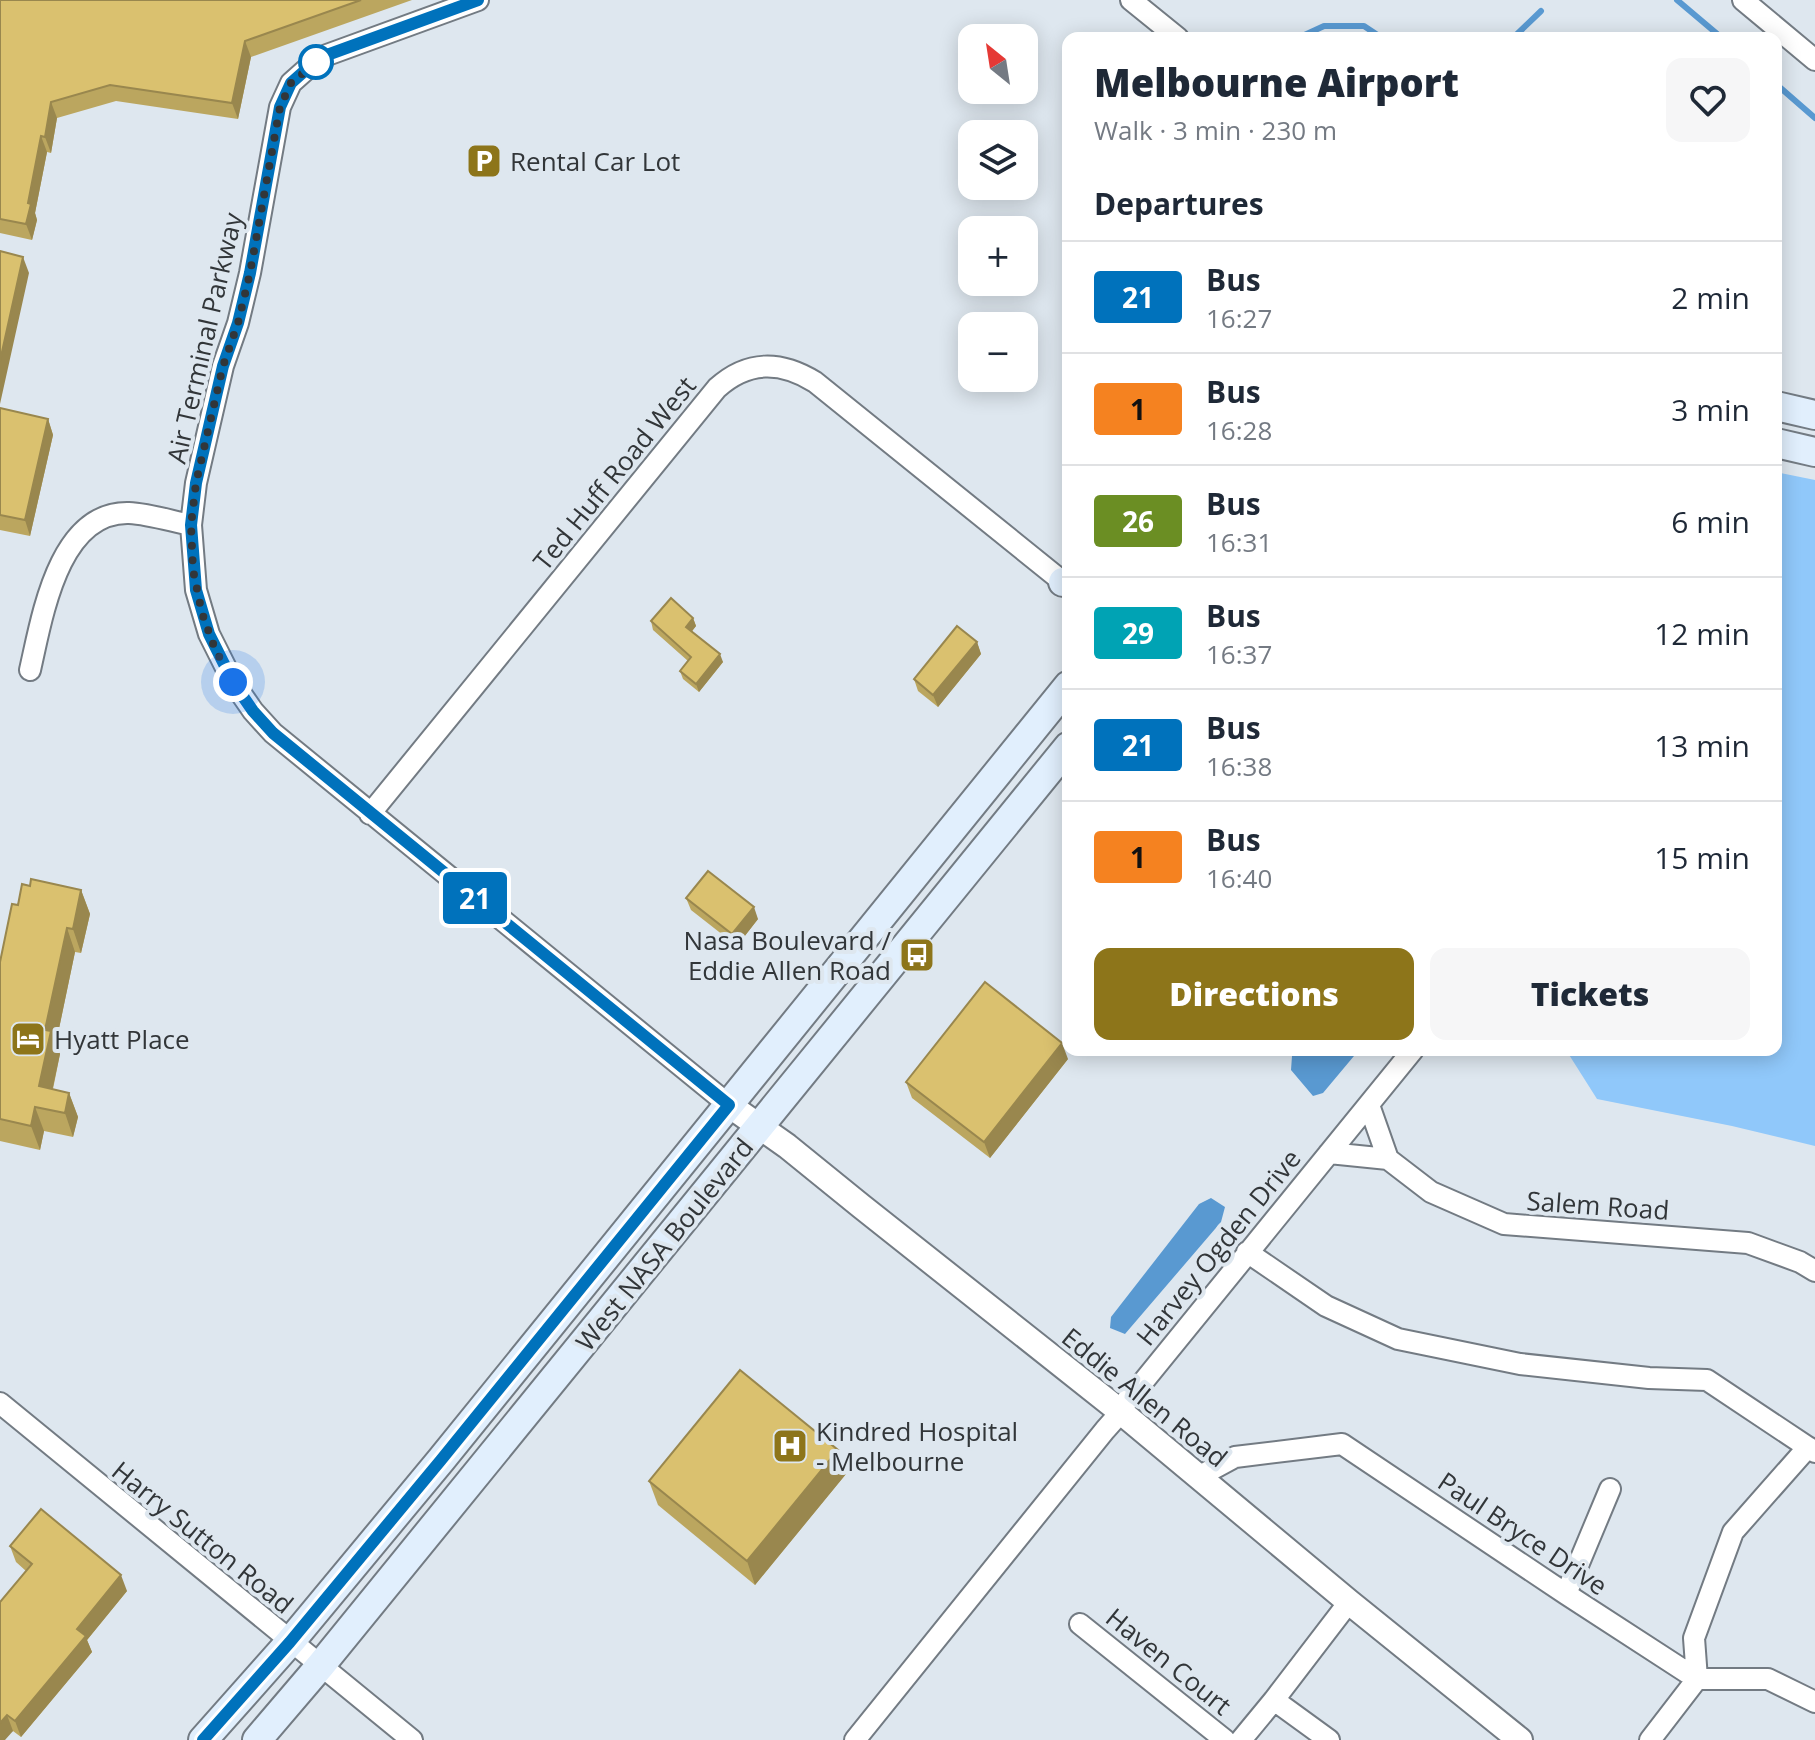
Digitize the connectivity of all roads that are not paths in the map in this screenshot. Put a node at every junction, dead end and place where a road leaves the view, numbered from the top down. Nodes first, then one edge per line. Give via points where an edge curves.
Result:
1 (478, 0) edge
2 (1131, 0) edge
3 (1743, 0) edge
4 (1171, 32) edge
5 (1781, 32) edge
6 (1782, 32) edge
7 (1815, 60) edge
8 (1782, 407) edge
9 (1815, 415) edge
10 (1782, 444) edge
11 (1815, 452) edge
12 (191, 525) junction
13 (1062, 580) edge
14 (30, 670) dead end
15 (1062, 693) edge
16 (1062, 754) edge
17 (370, 814) junction
18 (1408, 1056) edge
19 (729, 1105) junction
20 (1369, 1105) junction
21 (760, 1125) junction
22 (1329, 1153) junction
23 (1388, 1159) junction
24 (1247, 1252) junction
25 (1815, 1271) edge
26 (0, 1403) edge
27 (1121, 1412) junction
28 (1812, 1449) edge
29 (1198, 1477) junction
30 (1610, 1489) dead end
31 (1566, 1594) junction
32 (1349, 1602) junction
33 (1080, 1624) dead end
34 (290, 1642) junction
35 (321, 1665) junction
36 (1697, 1679) junction
37 (1274, 1700) junction
38 (1815, 1702) edge
39 (203, 1740) edge
40 (257, 1740) edge
41 (412, 1740) edge
42 (855, 1740) edge
43 (1225, 1740) edge
44 (1241, 1740) edge
45 (1329, 1740) edge
46 (1520, 1740) edge
47 (1650, 1740) edge

1 - 12 street, Air Terminal Parkway via 327,55 297,76 285,93 250,273 223,366
2 - 4 street
3 - 5 street
6 - 7 street
8 - 9 main road
10 - 11 main road
12 - 14 street via 122,513 80,534 55,577
12 - 17 street, Air Terminal Parkway via 202,613 233,682 273,733
13 - 17 street, Ted Huff Road West via 815,382 775,367 741,371 717,388
15 - 19 main road, West NASA Boulevard
16 - 21 main road, West NASA Boulevard
17 - 19 street, Air Terminal Parkway
18 - 20 street, Harvey Ogden Drive
19 - 21 street, Eddie Allen Road
19 - 34 main road, West NASA Boulevard
20 - 22 street, Harvey Ogden Drive
20 - 23 street
21 - 27 street, Eddie Allen Road
21 - 35 main road, West NASA Boulevard
22 - 23 street
22 - 24 street, Harvey Ogden Drive
23 - 25 street, Salem Road via 1431,1192 1504,1224 1748,1243
24 - 27 street, Harvey Ogden Drive via 1132,1391
24 - 28 street via 1326,1306 1398,1339 1520,1364 1707,1380
26 - 34 street, Harry Sutton Road
27 - 29 street, Eddie Allen Road
27 - 42 street, Harvey Ogden Drive
28 - 36 street via 1733,1532 1694,1638
29 - 31 street, Paul Bryce Drive via 1235,1457 1342,1444
29 - 32 street, Eddie Allen Road
30 - 31 street
31 - 36 street, Paul Bryce Drive
32 - 37 street
32 - 46 street, Eddie Allen Road
33 - 43 street, Haven Court
34 - 35 street, Harry Sutton Road
34 - 39 main road, West NASA Boulevard
35 - 40 main road, West NASA Boulevard
35 - 41 street, Harry Sutton Road
36 - 38 street via 1768,1679
36 - 47 street
37 - 44 street
37 - 45 street

